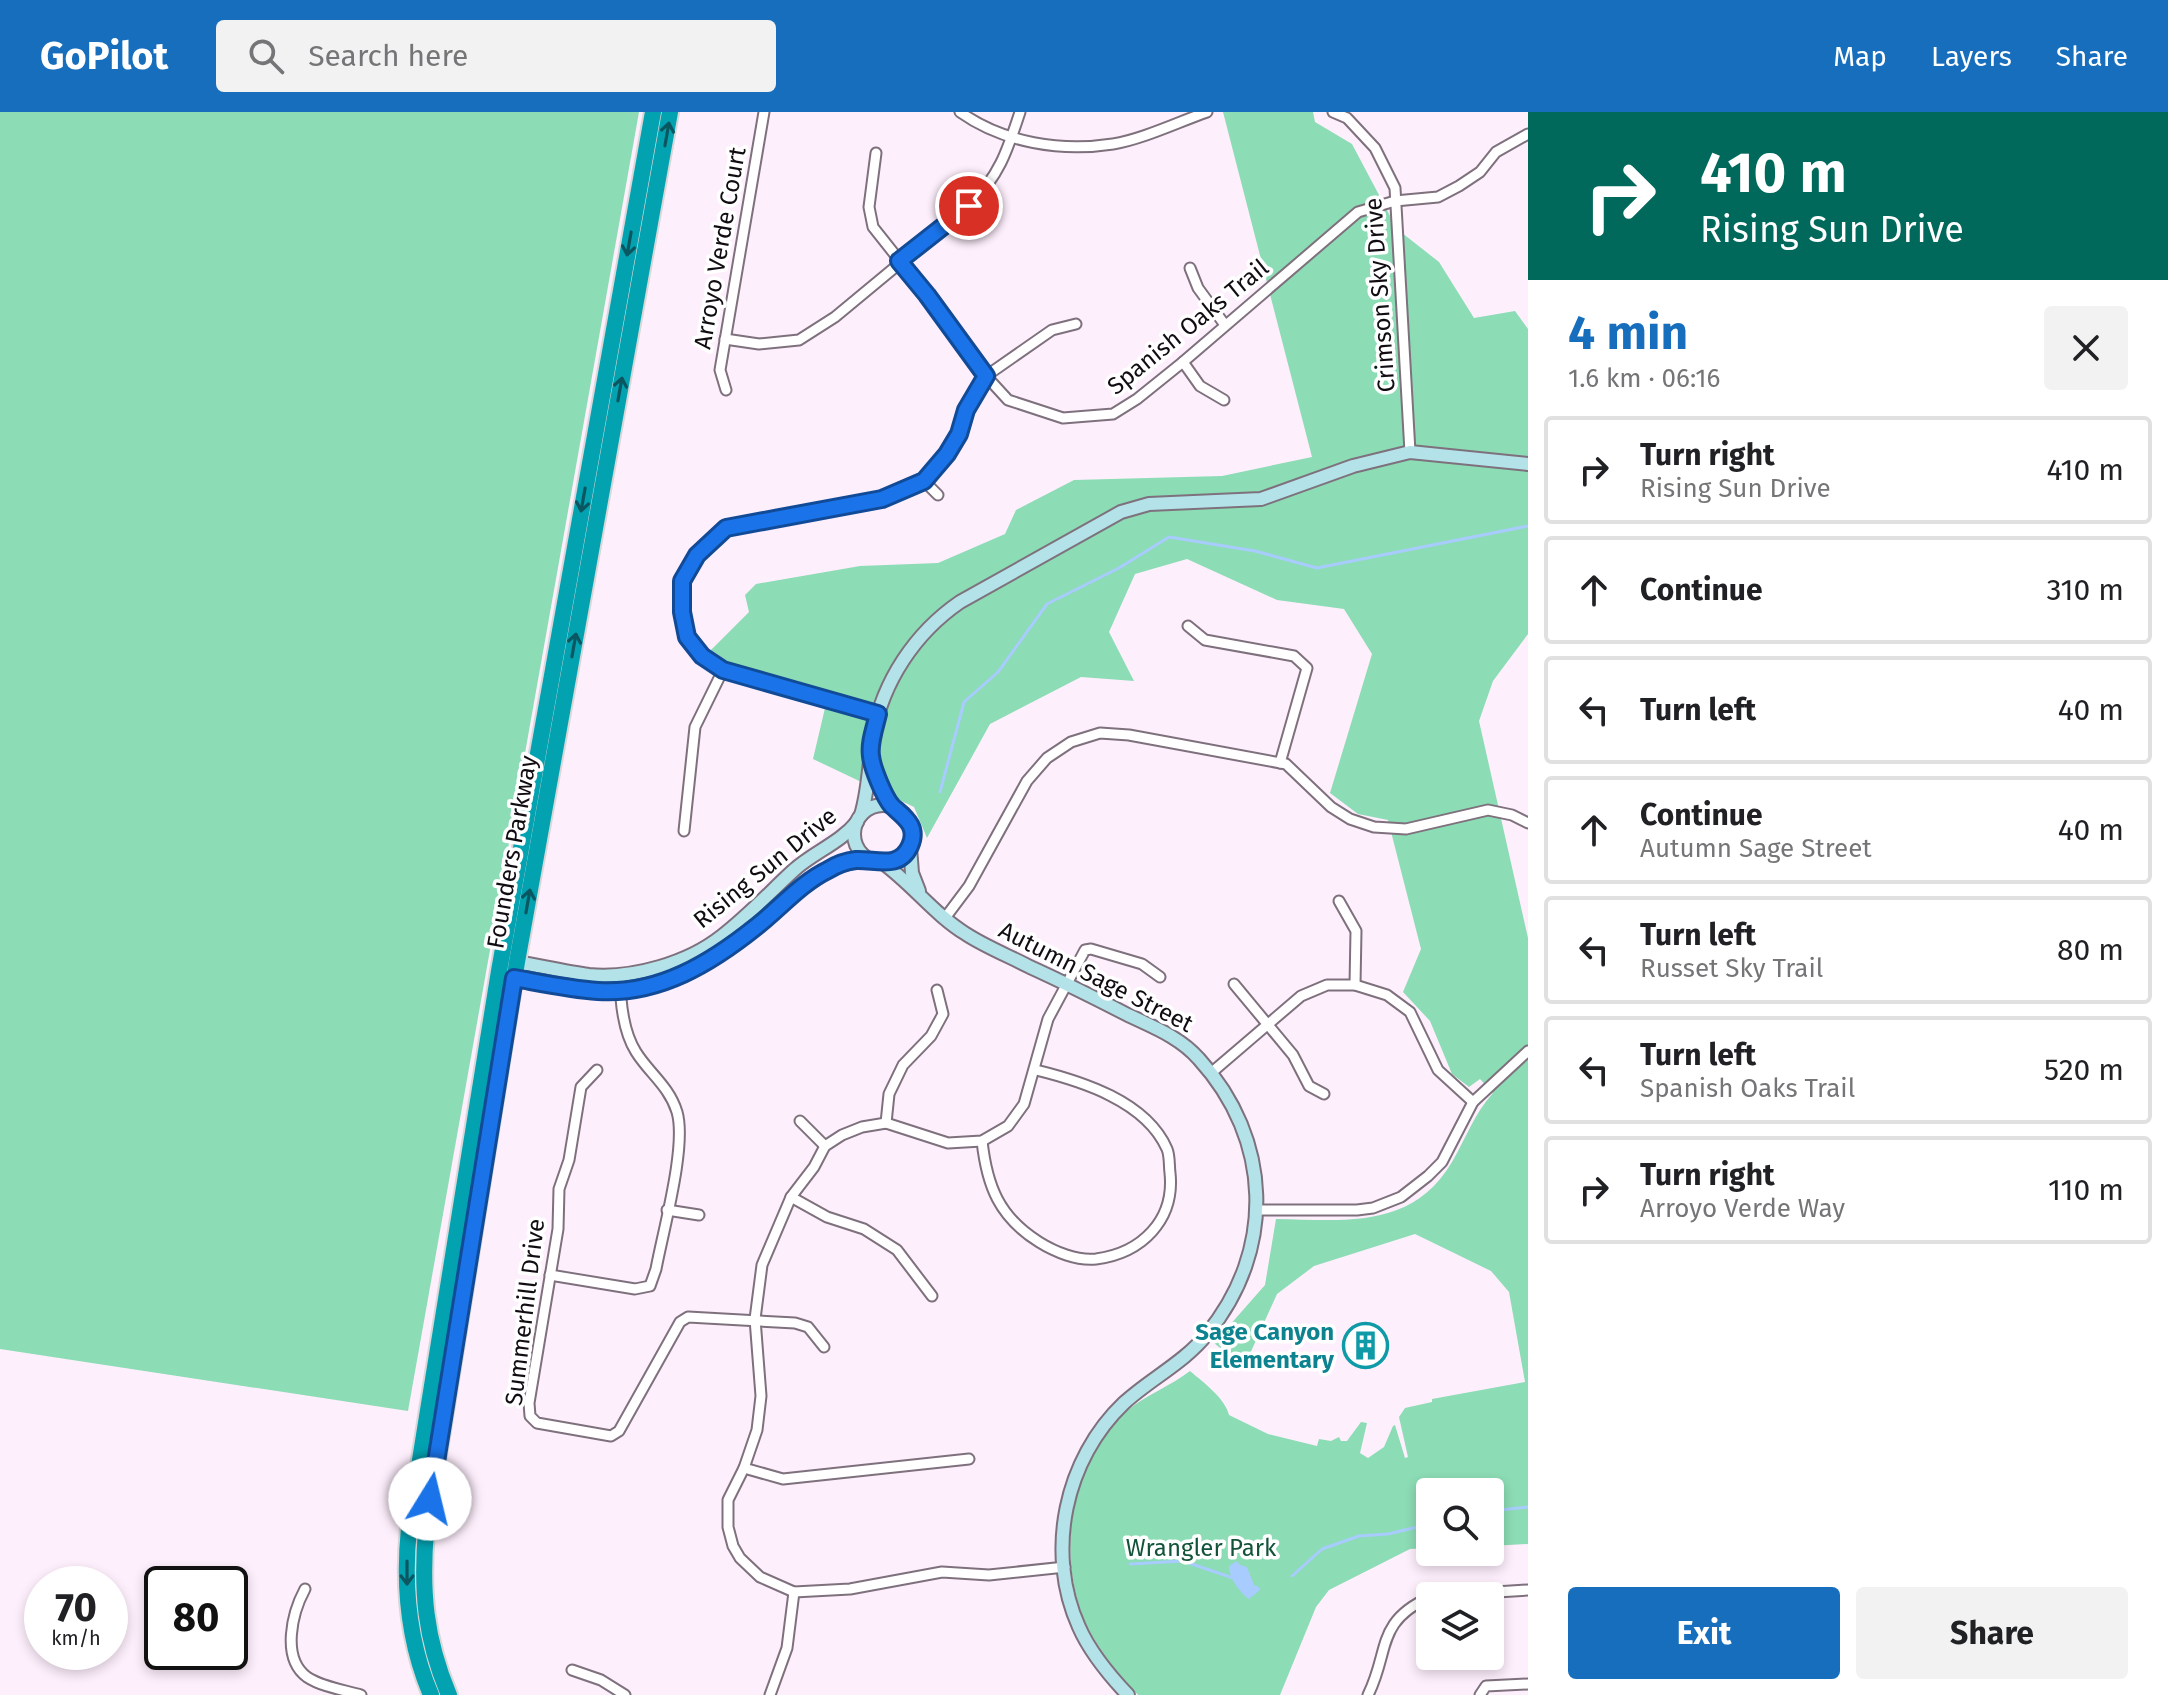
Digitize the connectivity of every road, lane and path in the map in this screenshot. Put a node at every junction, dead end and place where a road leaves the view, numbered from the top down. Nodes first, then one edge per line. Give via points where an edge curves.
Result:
1 (653, 112) edge
2 (670, 112) edge
3 (764, 112) edge
4 (960, 112) edge
5 (1020, 112) edge
6 (1207, 112) edge
7 (1333, 112) edge
8 (1528, 134) edge
9 (1012, 137) junction
10 (876, 153) dead end
11 (1395, 201) junction
12 (899, 261) junction
13 (1190, 268) dead end
14 (1076, 324) dead end
15 (1225, 325) junction
16 (725, 339) junction
17 (1183, 362) junction
18 (986, 376) junction
19 (726, 390) dead end
20 (1224, 400) dead end
21 (1410, 452) junction
22 (1528, 464) edge
23 (924, 481) junction
24 (938, 495) dead end
25 (1188, 626) dead end
26 (723, 670) junction
27 (878, 714) junction
28 (871, 756) junction
29 (1280, 763) junction
30 (893, 807) junction
31 (859, 818) junction
32 (1527, 820) edge
33 (684, 831) dead end
34 (910, 846) junction
35 (877, 862) junction
36 (920, 894) junction
37 (1339, 901) dead end
38 (945, 918) junction
39 (510, 970) junction
40 (620, 974) junction
41 (1160, 977) dead end
42 (1067, 984) junction
43 (1234, 984) dead end
44 (1355, 985) junction
45 (620, 990) junction
46 (937, 990) dead end
47 (1267, 1022) junction
48 (1528, 1051) edge
49 (597, 1070) dead end
50 (1036, 1070) junction
51 (1211, 1073) junction
52 (1324, 1094) dead end
53 (1473, 1102) junction
54 (800, 1121) dead end
55 (886, 1123) junction
56 (982, 1141) junction
57 (825, 1146) junction
58 (791, 1197) junction
59 (667, 1210) junction
60 (1258, 1210) junction
61 (699, 1215) dead end
62 (550, 1275) junction
63 (932, 1296) dead end
64 (755, 1319) junction
65 (824, 1347) dead end
66 (969, 1459) dead end
67 (744, 1468) junction
68 (1065, 1567) junction
69 (305, 1589) dead end
70 (1528, 1590) edge
71 (794, 1592) junction
72 (1504, 1592) edge
73 (1416, 1605) edge
74 (572, 1670) dead end
75 (1528, 1684) edge
76 (361, 1695) edge
77 (431, 1695) edge
78 (449, 1695) edge
79 (625, 1695) edge
80 (770, 1695) edge
81 (1128, 1695) edge
82 (1368, 1695) edge
83 (1480, 1695) edge

1 -> 39 highway, Founders Parkway
39 -> 2 highway, Founders Parkway
3 - 16 street, Arroyo Verde Court
4 - 9 street
5 - 9 street
6 - 9 street via 1116,144 1063,148
7 - 11 street, Crimson Sky Drive via 1347,118 1375,148 1395,188
8 - 11 street, Spanish Oaks Trail via 1438,197
9 - 12 street via 987,188
10 - 12 street, Spanish Oaks Trail via 869,207 873,227
11 - 15 street, Spanish Oaks Trail via 1358,212
11 - 21 street, Crimson Sky Drive
12 - 16 street via 835,317 799,340 759,344
12 - 18 street, Spanish Oaks Trail
13 - 15 street
14 - 18 street via 1052,330
15 - 17 street, Spanish Oaks Trail
16 - 19 street, Arroyo Verde Court via 720,370
17 - 18 street, Spanish Oaks Trail via 1113,414 1063,418 1008,400
17 - 20 street via 1200,386
18 - 23 street via 959,434
21 - 22 street
21 - 27 street via 1261,499 1164,501 1121,512 944,613 909,650
23 - 24 street
23 - 26 street via 882,499 726,528 697,555 682,581 687,637
25 - 29 street via 1205,640 1294,656 1307,668
26 - 27 street
26 - 33 street via 695,727
27 - 28 street
28 - 30 street
28 - 31 street
29 - 32 street via 1331,807 1374,827 1406,829 1488,810
29 - 38 street via 1129,735 1100,733 1071,742 1027,781 969,886
30 - 31 street via 876,806
30 - 34 street via 912,827
31 - 35 street via 856,844
31 - 40 street, Rising Sun Drive via 840,840 796,868 719,939 684,958
34 - 35 street via 899,858
34 - 36 street
35 - 36 street, Autumn Sage Street
35 - 45 street, Rising Sun Drive via 848,861 827,870 722,955 679,978
36 - 38 street, Autumn Sage Street
37 - 44 street via 1356,931
38 - 42 street, Autumn Sage Street via 964,933
39 - 40 street, Rising Sun Drive
39 - 45 street, Rising Sun Drive via 599,991
39 -> 77 highway, Founders Parkway via 409,1528 409,1618
39 - 78 highway, Founders Parkway via 426,1530 427,1630
40 - 45 street
41 - 42 street via 1142,964 1091,949 1081,954
42 - 50 street via 1048,1019
42 - 51 street, Autumn Sage Street via 1179,1040
43 - 47 street
44 - 47 street via 1313,989
44 - 53 street via 1387,995 1410,1012 1438,1070
45 - 59 street via 623,1019 635,1051 667,1089 678,1113 681,1140
46 - 55 street via 943,1014 931,1036 903,1065 889,1094
47 - 51 street
47 - 52 street via 1309,1086
48 - 53 street
49 - 62 street, Summerhill Drive via 581,1087 559,1189
50 - 56 street via 1024,1104 1008,1126
50 - 56 street via 1076,1080 1119,1100 1148,1123 1167,1150 1171,1188 1162,1222 1130,1250 1094,1259 1058,1253 1021,1230 998,1202 986,1174
51 - 60 street, Autumn Sage Street via 1247,1136
53 - 60 street via 1442,1162 1401,1197 1357,1210
54 - 57 street
55 - 56 street via 948,1143
55 - 57 street via 862,1127
57 - 58 street
58 - 63 street via 864,1229 897,1250
58 - 64 street via 762,1265
59 - 61 street
59 - 62 street via 650,1286 635,1289
60 - 68 street, Autumn Sage Street via 1248,1261 1230,1302 1198,1343 1124,1404 1090,1446 1070,1492 1063,1528
62 - 64 street, Summerhill Drive via 529,1403 537,1423 611,1436 629,1415 680,1322 688,1317
64 - 65 street via 808,1327
64 - 67 street via 761,1396
66 - 67 street via 783,1479
67 - 71 street via 728,1500 733,1546 760,1577
68 - 71 street via 989,1575 942,1572 850,1589
68 - 81 street, Autumn Sage Street via 1079,1626 1096,1657
69 - 76 street via 293,1620 297,1666 307,1677
70 - 72 street
71 - 80 street via 787,1648
73 - 82 street via 1386,1635
74 - 79 street
75 - 83 street via 1486,1686

